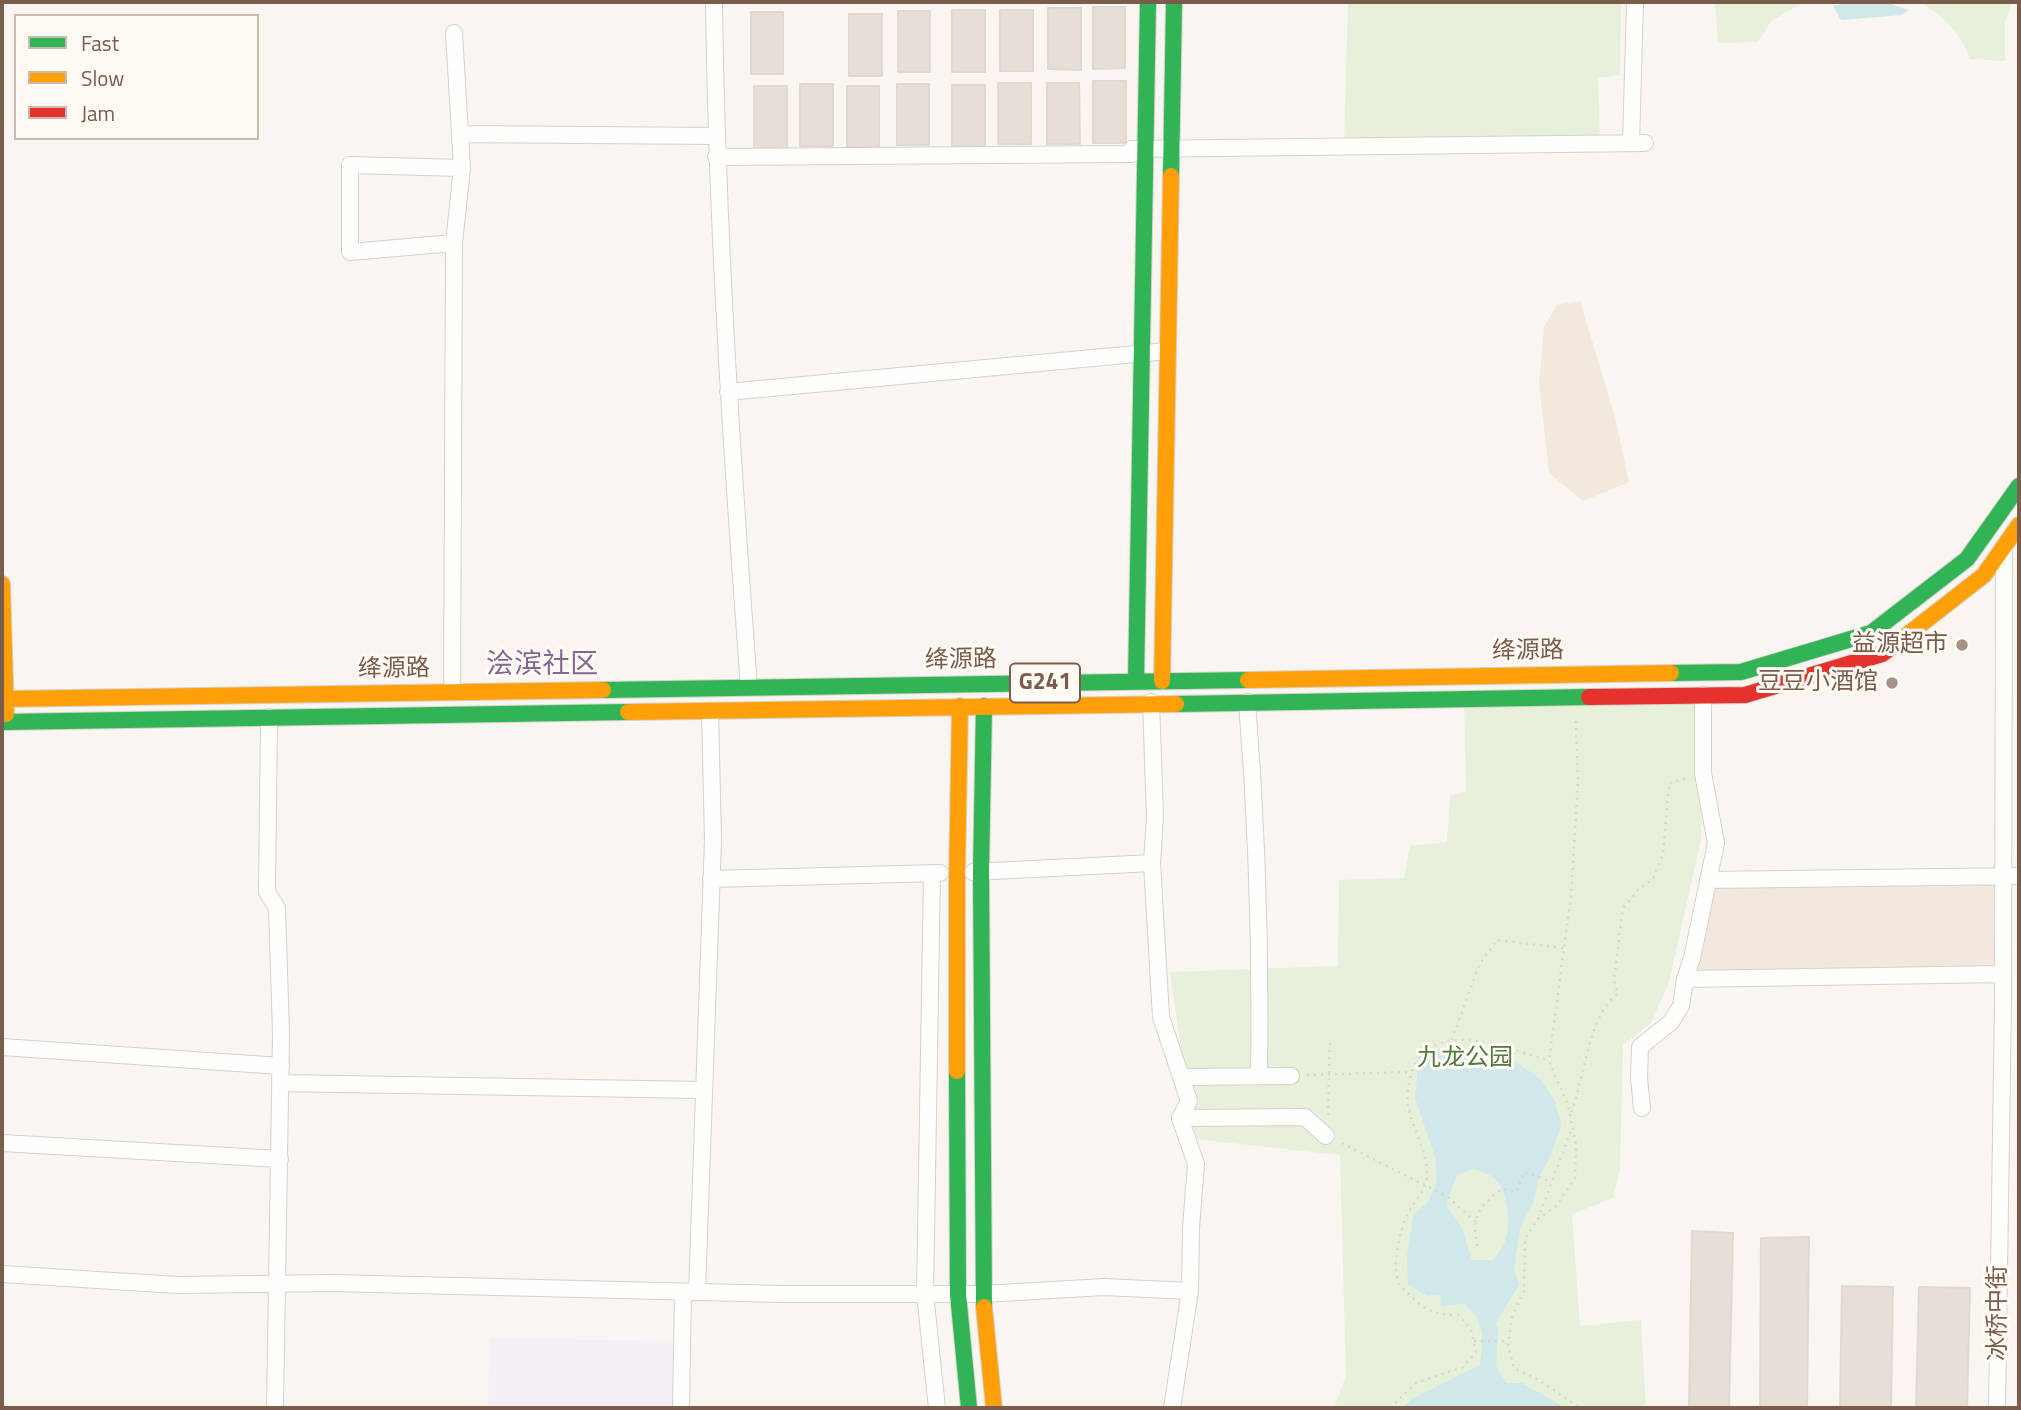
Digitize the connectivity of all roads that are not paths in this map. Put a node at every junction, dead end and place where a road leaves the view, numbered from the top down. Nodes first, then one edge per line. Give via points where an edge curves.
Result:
1 (714, 2) edge
2 (1148, 2) edge
3 (1174, 2) edge
4 (1635, 2) edge
5 (454, 33) dead end
6 (460, 134) junction
7 (716, 136) junction
8 (1172, 149) junction
9 (1137, 150) junction
10 (716, 157) junction
11 (462, 168) junction
12 (454, 243) junction
13 (1168, 351) junction
14 (1142, 353) junction
15 (728, 392) junction
16 (2019, 486) edge
17 (2019, 527) edge
18 (2004, 546) junction
19 (2, 584) edge
20 (2012, 616) edge
21 (1136, 681) junction
22 (1162, 681) junction
23 (749, 687) junction
24 (452, 692) junction
25 (1703, 695) junction
26 (2011, 697) edge
27 (4, 699) edge
28 (1151, 702) junction
29 (1247, 702) junction
30 (960, 706) junction
31 (984, 706) junction
32 (710, 710) junction
33 (269, 718) junction
34 (4, 722) edge
35 (1152, 863) junction
36 (957, 872) junction
37 (981, 872) junction
38 (932, 873) junction
39 (2011, 876) edge
40 (711, 879) junction
41 (1708, 880) junction
42 (1685, 979) junction
43 (2009, 980) edge
44 (2, 1047) edge
45 (2002, 1060) junction
46 (2019, 1060) edge
47 (280, 1074) junction
48 (1259, 1075) junction
49 (1291, 1076) road end
50 (1181, 1077) junction
51 (703, 1090) junction
52 (1642, 1108) dead end
53 (1180, 1118) junction
54 (1326, 1136) road end
55 (2, 1143) edge
56 (280, 1159) junction
57 (2, 1274) edge
58 (278, 1283) junction
59 (1190, 1291) junction
60 (690, 1292) junction
61 (925, 1294) junction
62 (958, 1294) junction
63 (983, 1294) junction
64 (275, 1408) edge
65 (681, 1408) edge
66 (937, 1408) edge
67 (969, 1408) edge
68 (993, 1408) edge
69 (1172, 1408) edge
70 (1997, 1408) edge

1 - 7 street
2 - 9 main road
3 - 8 main road
4 - 8 street via 1638,143
5 - 6 street
6 - 7 street
6 - 11 street
7 - 10 street
8 - 9 street
8 - 13 main road
9 - 10 street
9 - 14 main road
10 - 15 street
11 - 12 street
11 - 12 street via 350,165 350,252
12 - 24 street
13 - 14 street
13 - 22 main road
14 - 15 street
14 - 21 main road
15 - 23 street
16 - 22 main road, 绛源路 / G241 via 1967,559 1871,633 1741,672
17 - 18 main road, 绛源路 / G241
18 - 20 street, 冰桥中街
18 - 25 main road, 绛源路 / G241 via 1984,575 1882,654 1745,695
19 - 27 main road
20 - 26 street, 冰桥中街
21 - 22 main road, 绛源路 / G241
21 - 23 main road, 绛源路 / G241
23 - 24 main road, 绛源路 / G241
24 - 27 main road, 绛源路 / G241
25 - 29 main road, 绛源路 / G241
25 - 41 street via 1703,773 1716,843
26 - 39 street, 冰桥中街
27 - 34 main road
28 - 29 main road, 绛源路 / G241
28 - 31 main road, 绛源路 / G241
28 - 35 street
29 - 48 street via 1255,800
30 - 31 main road, 绛源路 / G241
30 - 32 main road, 绛源路 / G241
30 - 36 main road
31 - 37 main road
32 - 33 main road, 绛源路 / G241
32 - 40 street
33 - 34 main road, 绛源路 / G241
33 - 47 street via 267,892 277,908
35 - 37 street
35 - 50 street via 1161,1017
36 - 37 street
36 - 38 street
36 - 62 main road
37 - 63 main road
38 - 40 street
38 - 61 street
39 - 41 street
39 - 43 street, 冰桥中街
40 - 51 street
41 - 42 street
42 - 43 street
42 - 52 street via 1681,1006 1671,1022 1640,1047
43 - 45 street, 冰桥中街
44 - 47 street
45 - 46 street
45 - 70 street, 冰桥中街
47 - 51 street
47 - 56 street
48 - 49 street
48 - 50 street
50 - 53 street via 1189,1101
51 - 60 street
53 - 54 street via 1305,1117
53 - 59 street via 1196,1164
55 - 56 street
56 - 58 street
57 - 58 street via 177,1285
58 - 60 street
58 - 64 street
59 - 63 street via 1104,1287
59 - 69 street
60 - 61 street
60 - 65 street
61 - 62 street
61 - 66 street
62 - 63 street
62 - 67 main road
63 - 68 main road

